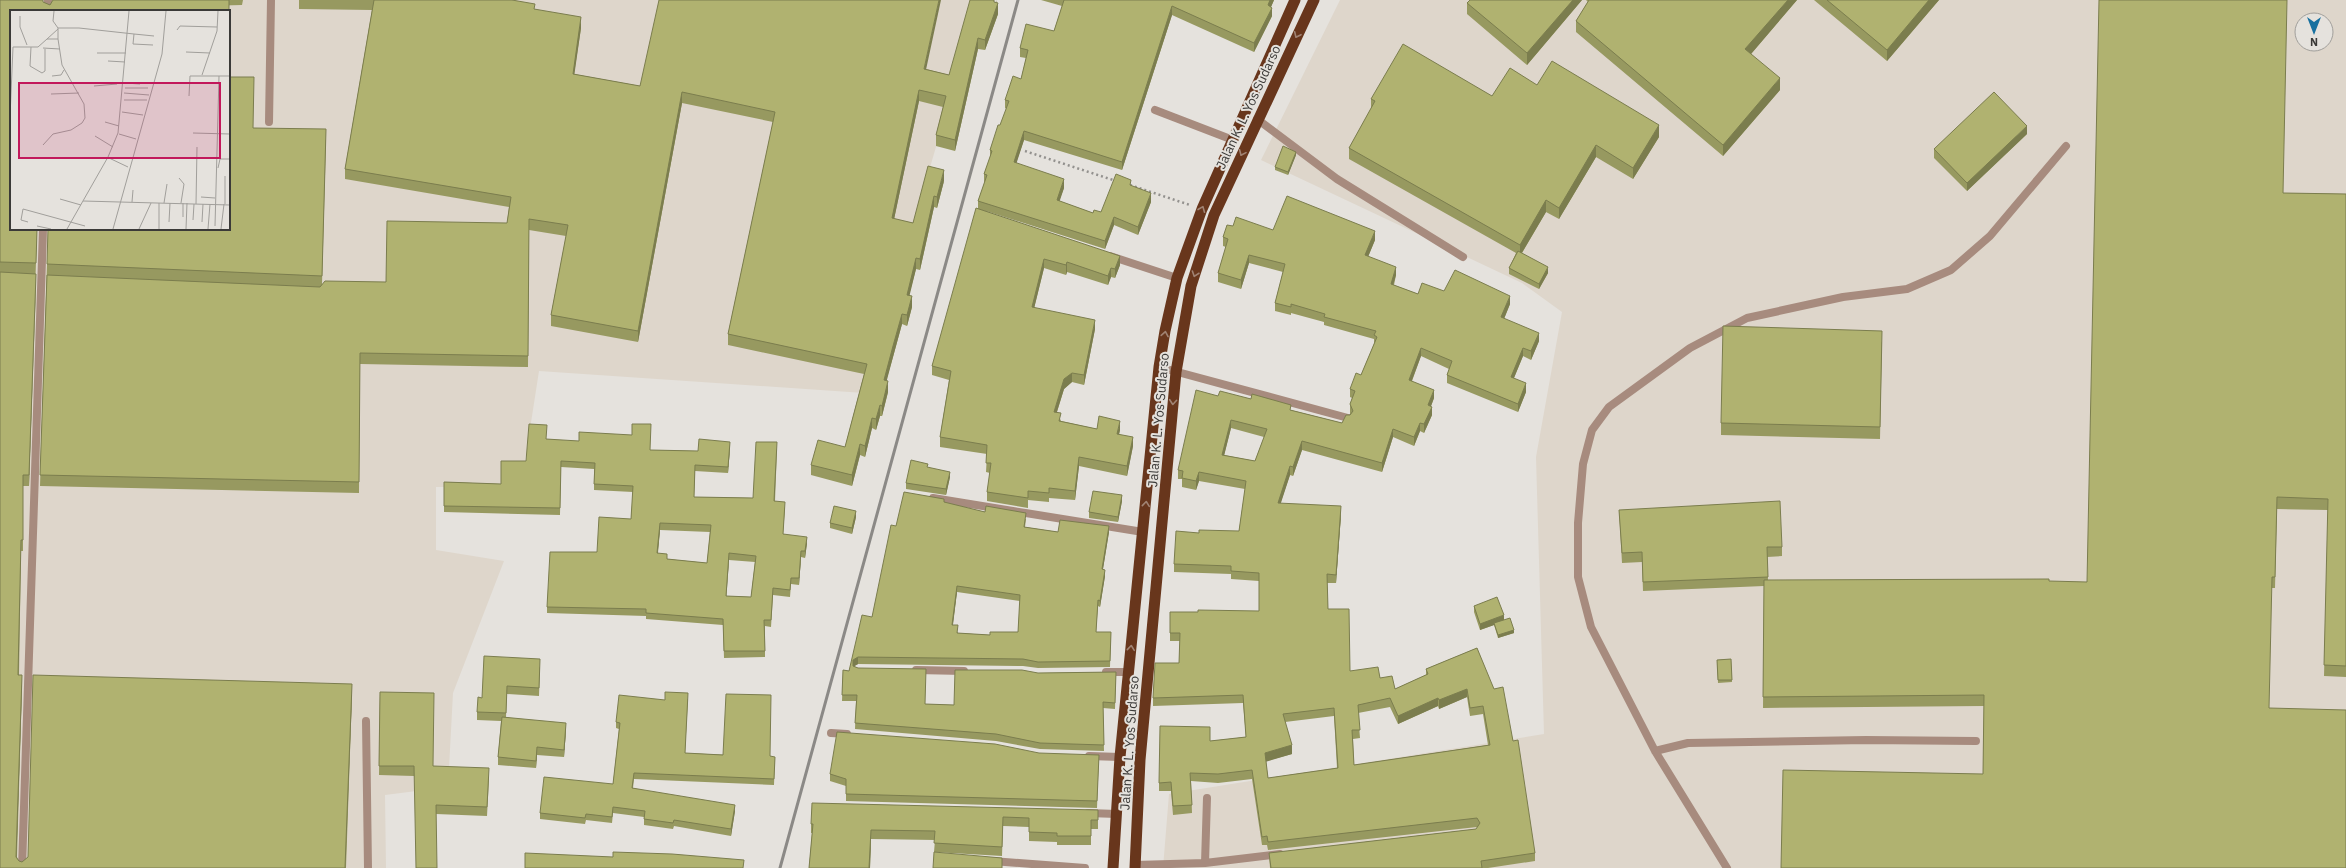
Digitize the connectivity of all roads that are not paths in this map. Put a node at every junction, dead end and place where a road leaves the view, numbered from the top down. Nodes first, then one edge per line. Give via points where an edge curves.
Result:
1 (271, 0) edge
2 (1314, 0) edge
3 (1294, 1) edge
4 (1155, 110) dead end
5 (1257, 119) junction
6 (269, 122) dead end
7 (1233, 140) junction
8 (2066, 146) dead end
9 (43, 230) edge
10 (1102, 253) edge
11 (1463, 257) dead end
12 (1177, 278) junction
13 (1160, 367) junction
14 (1176, 372) junction
15 (1348, 418) edge
16 (922, 496) edge
17 (1143, 532) junction
18 (905, 670) edge
19 (976, 671) edge
20 (1098, 672) edge
21 (1129, 672) junction
22 (366, 721) dead end
23 (831, 733) dead end
24 (855, 735) edge
25 (1976, 741) dead end
26 (1655, 751) junction
27 (1080, 756) edge
28 (1120, 757) junction
29 (1207, 798) dead end
30 (1077, 813) edge
31 (1117, 814) junction
32 (1293, 853) edge
33 (984, 860) edge
34 (1205, 863) junction
35 (1135, 866) edge
36 (22, 868) edge
37 (368, 868) edge
38 (1085, 868) edge
39 (1114, 868) edge
40 (1727, 868) edge

1 - 6 street
2 -> 5 highway, Jalan K. L. Yos Sudarso
3 - 7 highway, Jalan K. L. Yos Sudarso
4 - 7 street
5 - 11 street via 1337,179
5 -> 14 highway, Jalan K. L. Yos Sudarso via 1214,215 1191,286
12 -> 7 highway, Jalan K. L. Yos Sudarso via 1202,209
8 - 26 street via 1990,236 1950,270 1907,289 1843,296 1747,318 1690,348 1609,406 1592,430 1583,464 1578,522 1578,577 1591,627
9 - 36 street
10 - 12 street
13 -> 12 highway, Jalan K. L. Yos Sudarso
13 - 14 street
17 -> 13 highway, Jalan K. L. Yos Sudarso
14 - 15 street
14 -> 35 highway, Jalan K. L. Yos Sudarso via 1140,760
16 - 17 street
21 -> 17 highway, Jalan K. L. Yos Sudarso
18 - 19 street
20 - 21 street
21 - 28 highway, Jalan K. L. Yos Sudarso
22 - 37 street
23 - 24 street
25 - 26 street via 1688,743
26 - 40 street
27 - 28 street
28 - 31 highway, Jalan K. L. Yos Sudarso
29 - 34 street
30 - 31 street
31 - 39 highway, Jalan K. L. Yos Sudarso
32 - 34 street
33 - 38 street
34 - 35 street

